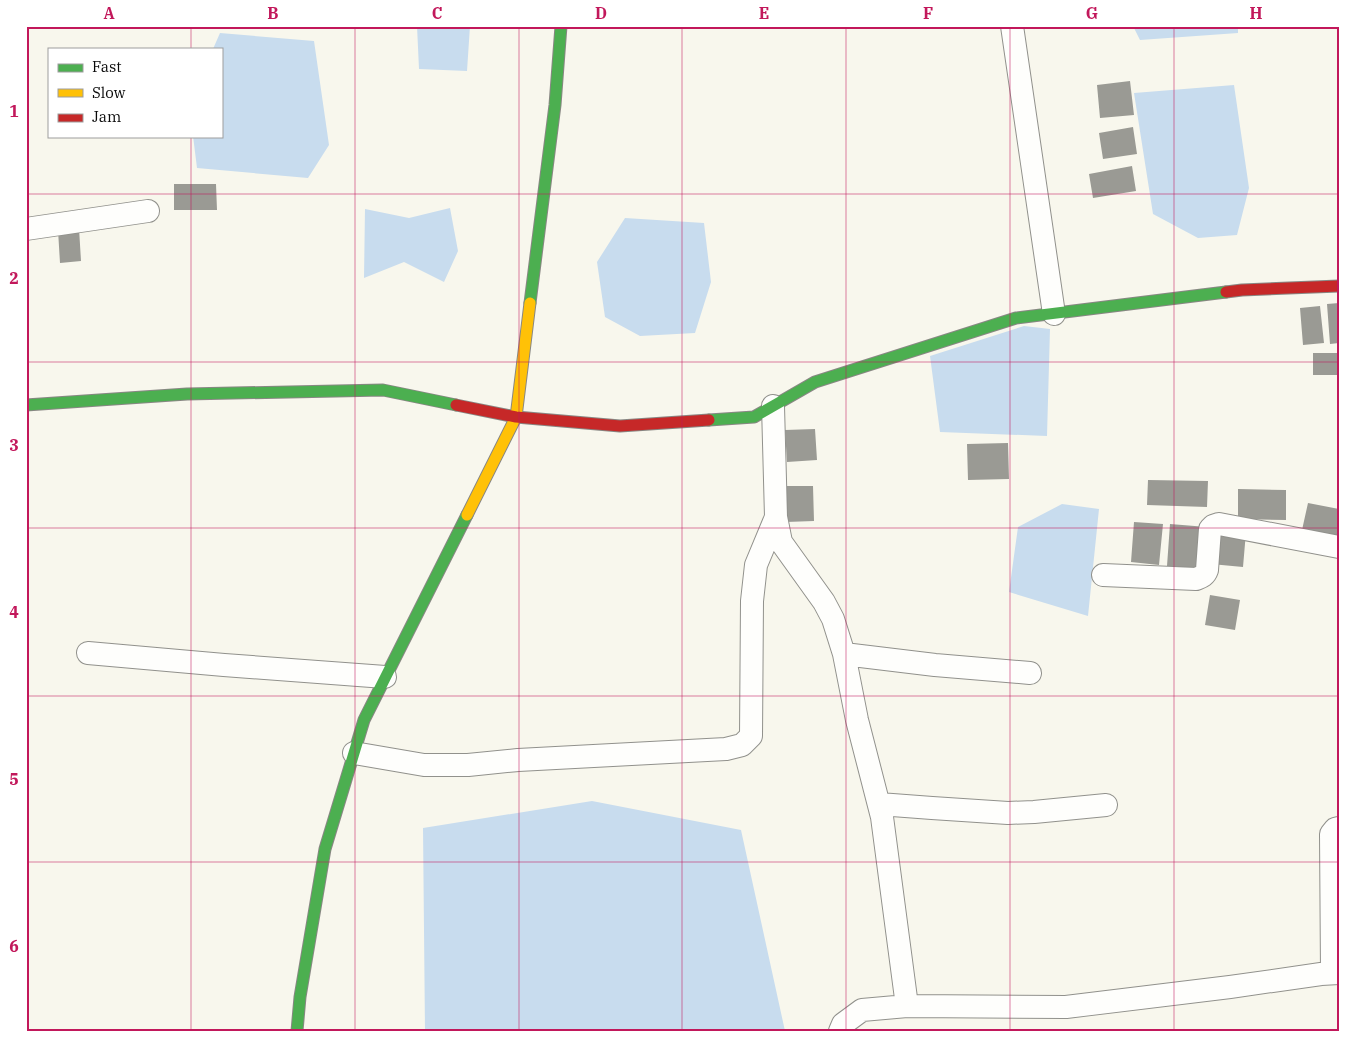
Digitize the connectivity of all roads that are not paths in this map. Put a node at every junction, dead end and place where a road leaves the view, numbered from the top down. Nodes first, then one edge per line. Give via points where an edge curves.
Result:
1 (561, 26) edge
2 (1012, 26) edge
3 (148, 211) dead end
4 (26, 229) edge
5 (1339, 286) edge
6 (1054, 314) junction
7 (26, 406) edge
8 (773, 406) junction
9 (516, 417) junction
10 (776, 517) junction
11 (1339, 547) edge
12 (1103, 575) dead end
13 (88, 653) dead end
14 (844, 654) junction
15 (1030, 673) dead end
16 (385, 677) junction
17 (354, 753) junction
18 (879, 804) junction
19 (1106, 805) dead end
20 (1339, 828) edge
21 (1335, 973) edge
22 (907, 1006) junction
23 (297, 1031) edge
24 (840, 1031) edge

1 - 9 street via 555,105
2 - 6 street
3 - 4 street
5 - 6 street via 1242,290
6 - 8 street via 1016,318 815,382
7 - 9 street via 187,394 383,390
8 - 9 street via 754,416 620,426
8 - 10 street
9 - 16 street
10 - 14 street via 781,542 824,602
10 - 17 street via 756,565 752,601 751,736 742,746 468,765 424,764
11 - 12 street via 1219,524 1210,529 1207,570 1202,577
13 - 16 street
14 - 15 street
14 - 18 street
16 - 17 street via 364,720
17 - 23 street via 324,850
18 - 19 street via 1008,812
18 - 22 street
20 - 21 street via 1331,834
21 - 22 street via 1066,1007
22 - 24 street via 862,1010 843,1024

